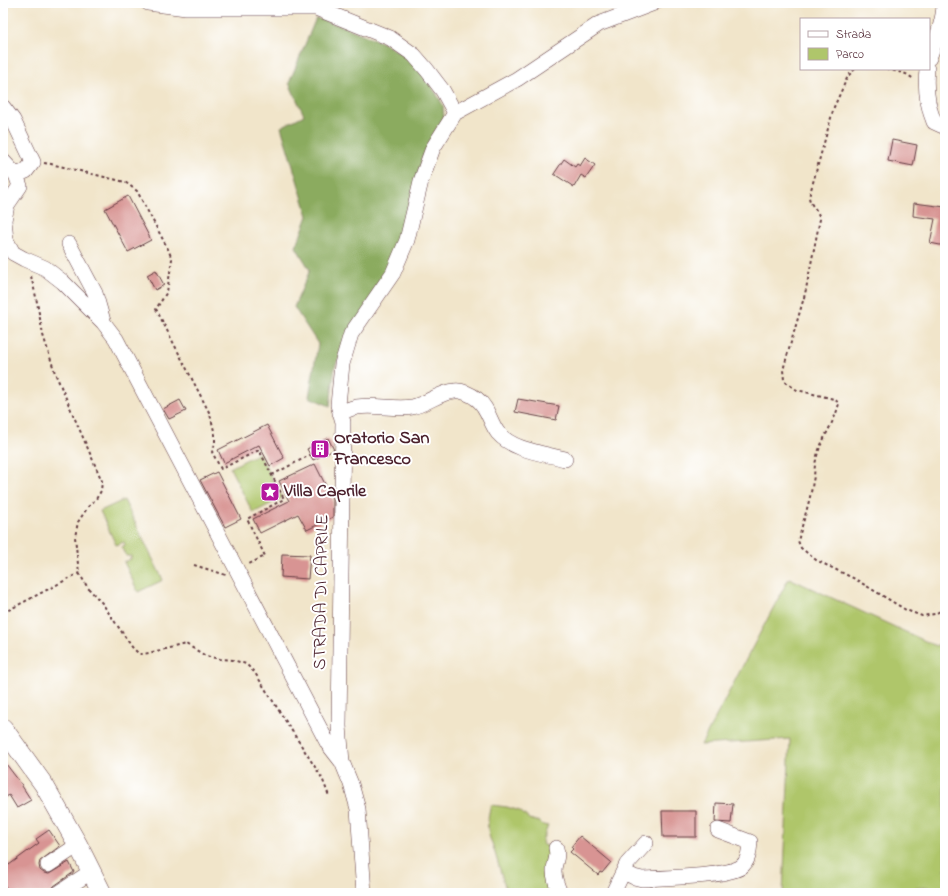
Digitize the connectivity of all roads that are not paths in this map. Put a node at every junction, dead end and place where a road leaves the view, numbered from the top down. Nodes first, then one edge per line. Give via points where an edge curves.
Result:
1 (148, 3) edge
2 (654, 3) edge
3 (944, 3) edge
4 (930, 55) edge
5 (926, 74) edge
6 (3, 107) edge
7 (455, 113) junction
8 (945, 127) edge
9 (3, 161) edge
10 (16, 175) junction
11 (69, 244) dead end
12 (103, 322) junction
13 (340, 412) junction
14 (565, 459) dead end
15 (3, 728) edge
16 (342, 762) junction
17 (718, 830) dead end
18 (646, 843) dead end
19 (78, 845) junction
20 (556, 848) dead end
21 (48, 865) dead end
22 (92, 871) junction
23 (624, 872) junction
24 (59, 893) edge
25 (102, 893) edge
26 (364, 893) edge
27 (560, 893) edge
28 (613, 893) edge

1 - 7 street via 186,8 316,8 390,38 414,55 443,91
2 - 7 street, STRADA DI CAPRILE via 599,24 517,78
3 - 4 street via 940,26
5 - 8 street via 929,110 934,122
6 - 10 street via 13,120 33,162 26,171
7 - 13 street, STRADA DI CAPRILE via 433,148 421,181 407,240 393,273 351,334 342,364 338,405
9 - 10 street
10 - 12 street via 20,186 7,205 4,220 6,240 13,253 45,268 63,282
11 - 12 street via 95,293
12 - 16 street via 116,339 328,744
13 - 14 street via 358,407 411,407 456,391 479,400 498,433 512,444
13 - 16 street, STRADA DI CAPRILE via 343,422 339,726
15 - 19 main road via 44,785
16 - 26 street, STRADA DI CAPRILE via 358,809
17 - 23 street via 750,842 746,862 735,870 706,875 642,879
18 - 23 street via 627,864
19 - 21 street
19 - 22 main road
20 - 27 street via 558,855 554,875
22 - 24 street
22 - 25 main road
23 - 28 street

